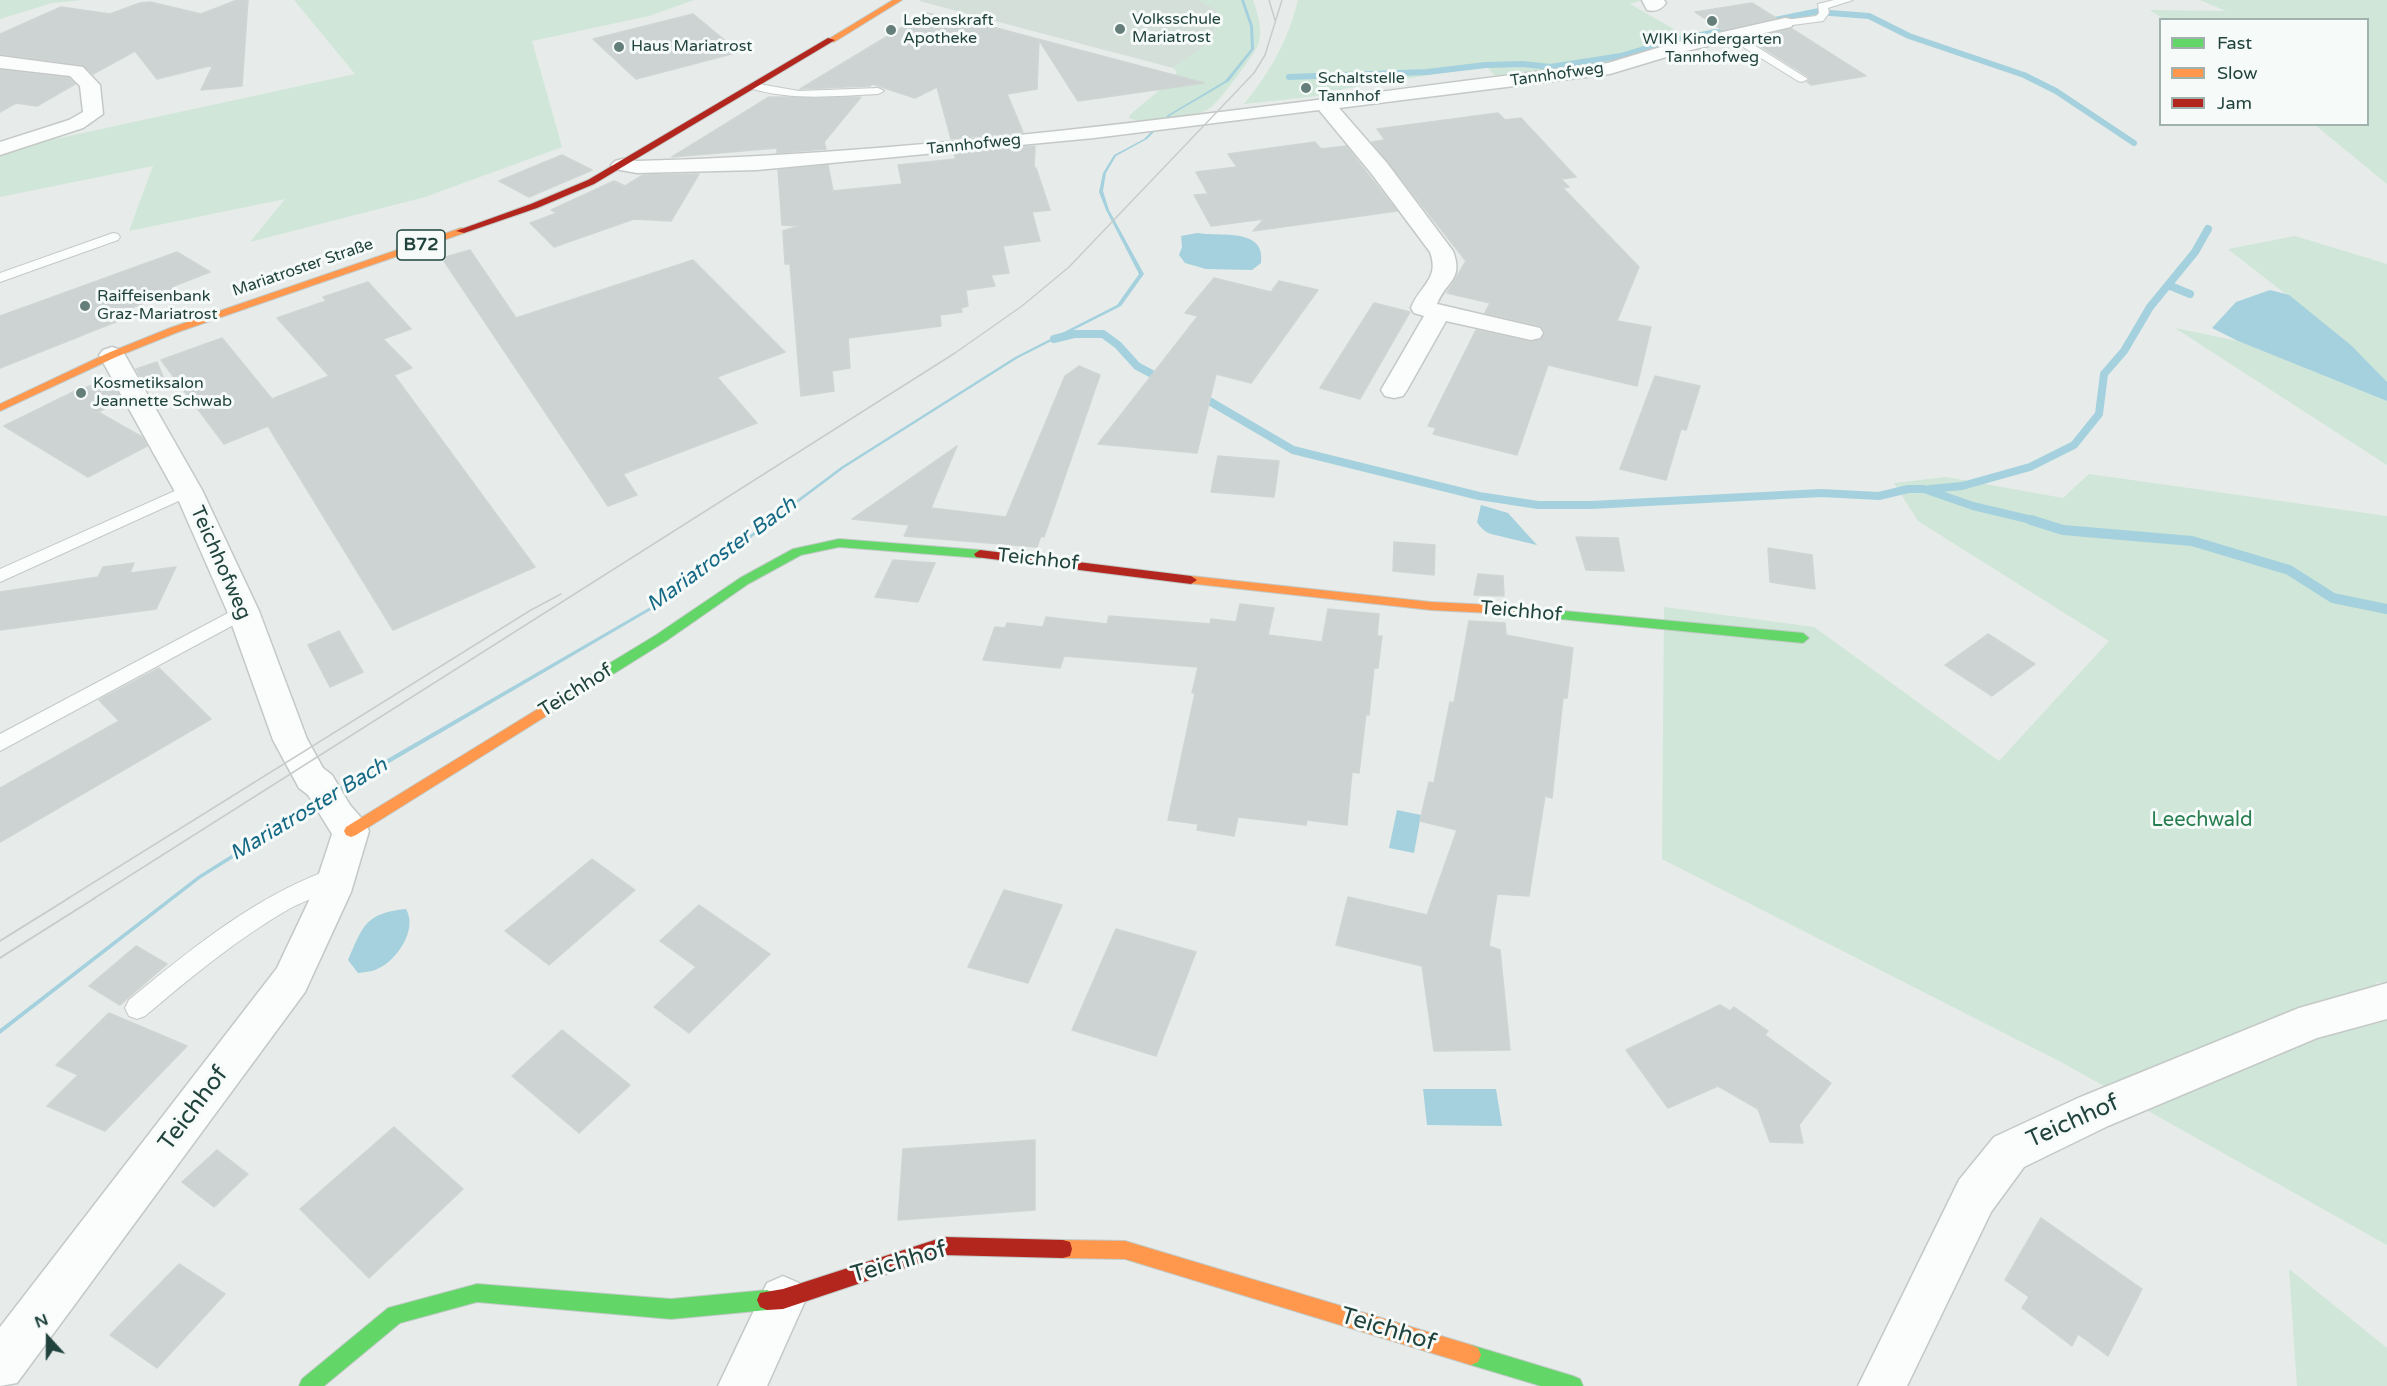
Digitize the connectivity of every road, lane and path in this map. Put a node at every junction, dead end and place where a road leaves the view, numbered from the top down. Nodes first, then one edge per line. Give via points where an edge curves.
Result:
1 (898, 0) edge
2 (1848, 0) edge
3 (1785, 23) joint
4 (1731, 35) junction
5 (0, 62) edge
6 (1802, 79) dead end
7 (753, 86) junction
8 (878, 91) dead end
9 (1324, 103) junction
10 (0, 149) edge
11 (621, 165) junction
12 (113, 237) dead end
13 (0, 278) edge
14 (1432, 307) junction
15 (1531, 333) dead end
16 (112, 355) junction
17 (1394, 390) dead end
18 (0, 408) edge
19 (188, 490) junction
20 (0, 576) edge
21 (243, 611) junction
22 (1803, 638) dead end
23 (0, 743) edge
24 (330, 802) junction
25 (337, 876) junction
26 (2387, 1001) edge
27 (137, 1008) dead end
28 (783, 1299) junction
29 (0, 1366) edge
30 (309, 1386) edge
31 (742, 1386) edge
32 (1573, 1386) edge
33 (1882, 1386) edge

1 - 7 street, Mariatroster Straße / B72
2 - 3 lane via 1822,6 1824,13 1819,19
3 - 4 street, Tannhofweg
4 - 6 lane
4 - 9 street, Tannhofweg via 1610,68
5 - 10 street via 76,71 90,85 93,114 76,124
7 - 8 lane via 801,93
7 - 11 street, Mariatroster Straße / B72
9 - 11 street, Tannhofweg via 972,145 768,163
9 - 14 street via 1379,168 1447,261
11 - 16 street, Mariatroster Straße / B72 via 534,206
12 - 13 lane
14 - 15 street
14 - 17 street
16 - 18 street, Mariatroster Straße / B72
16 - 19 street, Teichhofweg
19 - 20 lane
19 - 21 street, Teichhofweg
21 - 23 lane
21 - 24 street, Teichhofweg via 290,740
22 - 24 street, Teichhof via 1431,606 1024,558 839,543 797,552 744,581 661,638
24 - 25 street, Teichhof
25 - 27 lane via 275,906 208,949
25 - 29 street, Teichhof via 291,980
26 - 33 street, Teichhof via 2313,1021 2093,1112 2009,1152 1975,1196
28 - 30 street, Teichhof via 670,1309 477,1293 396,1315
28 - 31 street
28 - 32 street, Teichhof via 944,1246 1125,1250

